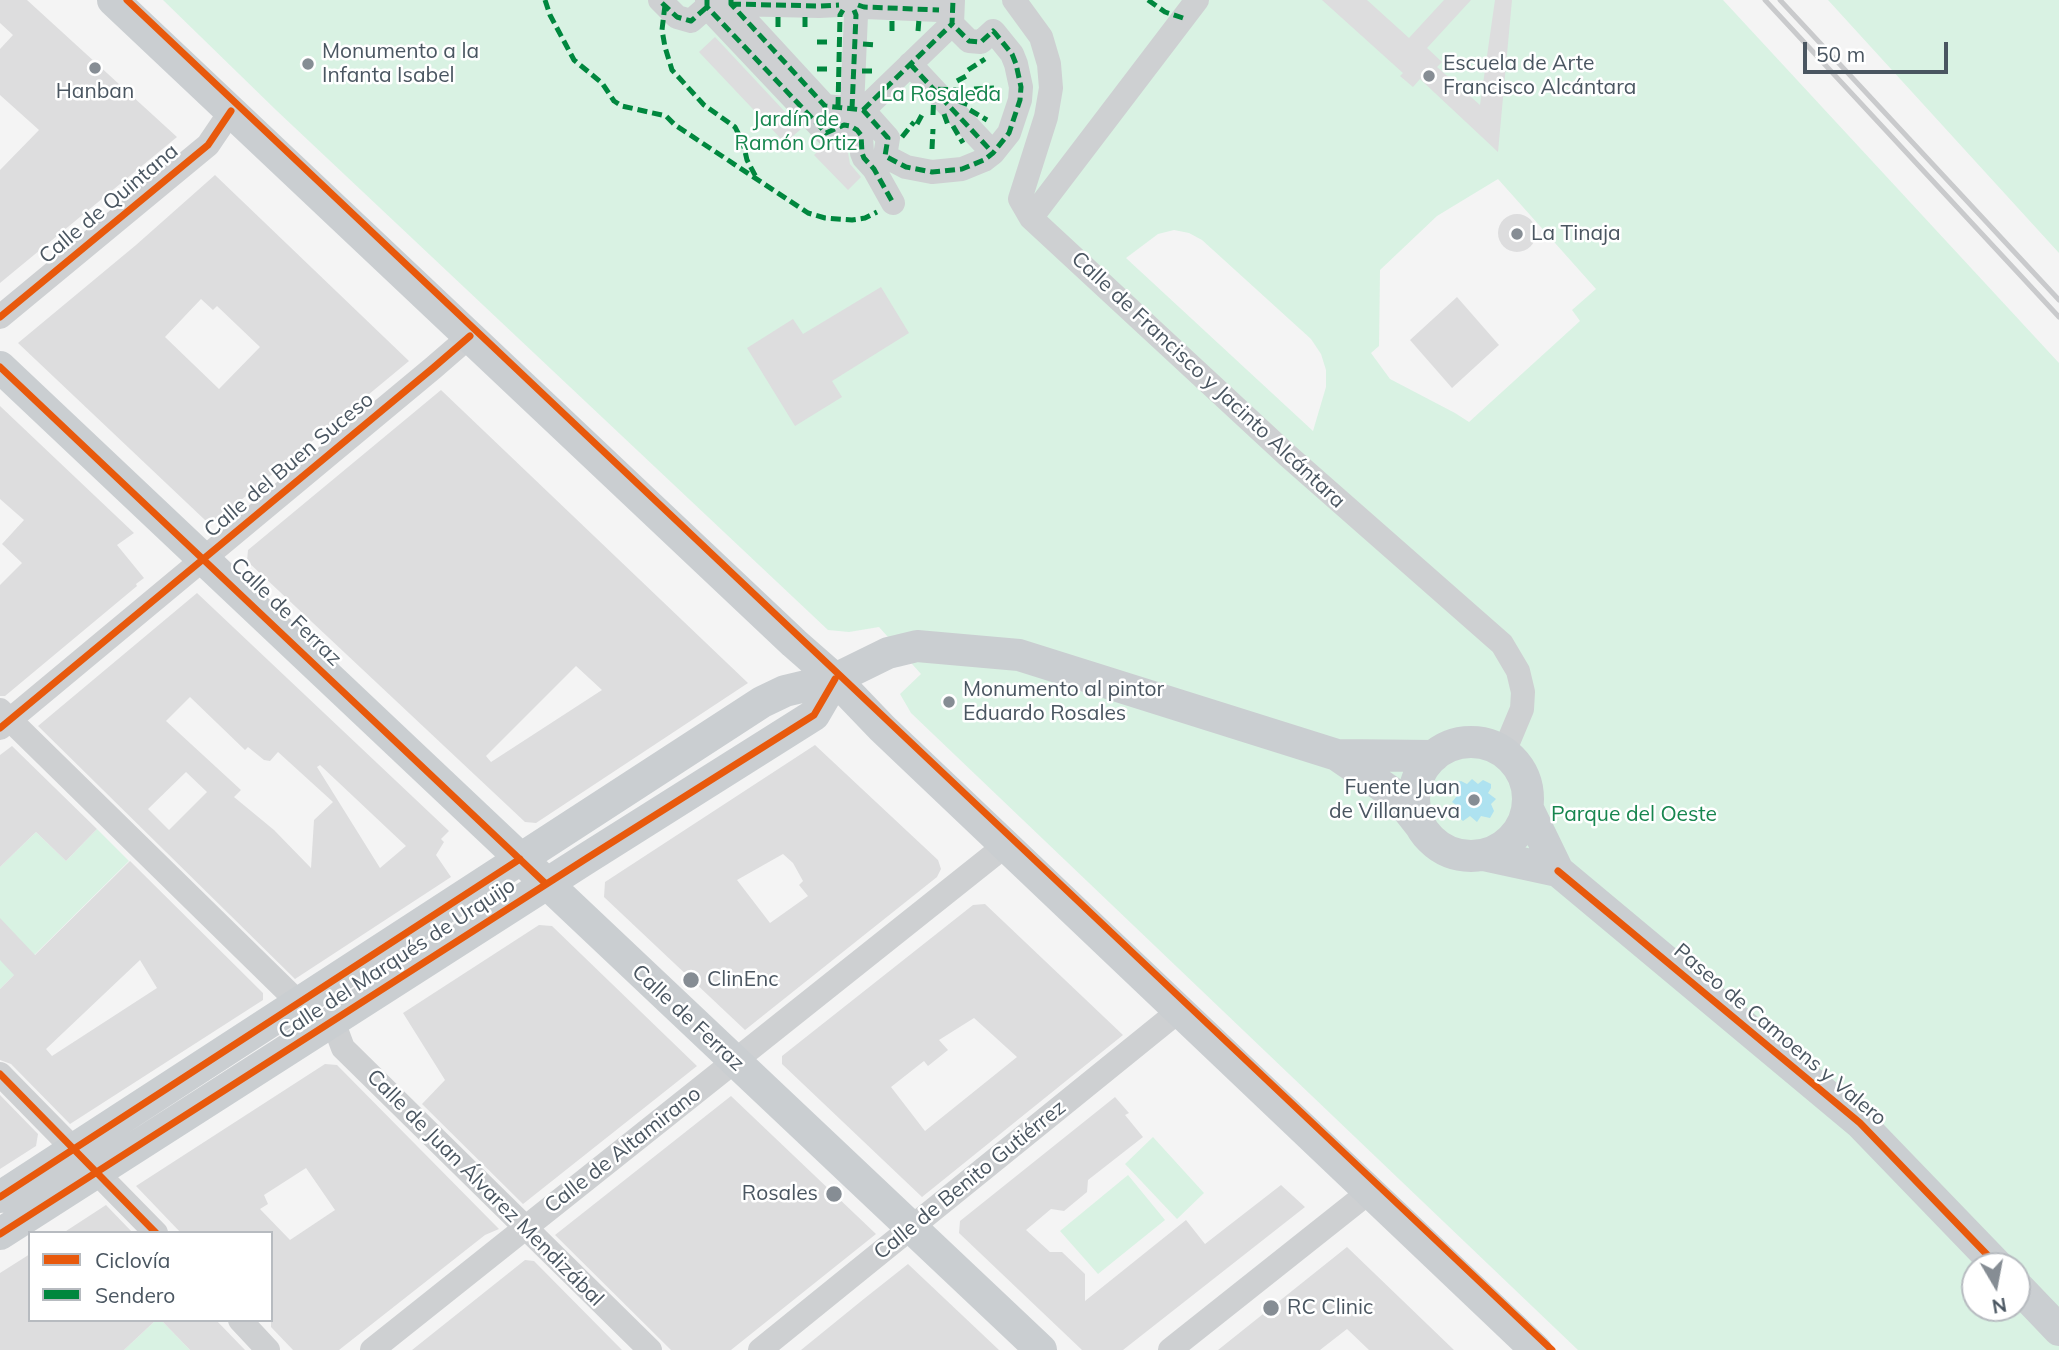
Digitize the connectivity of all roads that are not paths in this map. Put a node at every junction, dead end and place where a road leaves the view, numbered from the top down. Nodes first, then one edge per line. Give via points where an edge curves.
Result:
1 (113, 0) edge
2 (660, 0) edge
3 (1014, 0) edge
4 (1197, 0) edge
5 (719, 3) edge
6 (849, 5) edge
7 (948, 11) edge
8 (910, 64) junction
9 (851, 109) junction
10 (231, 111) junction
11 (993, 153) junction
12 (893, 203) dead end
13 (1031, 218) junction
14 (0, 317) edge
15 (470, 336) junction
16 (0, 367) edge
17 (204, 559) junction
18 (835, 679) junction
19 (3, 719) edge
20 (1504, 752) junction
21 (1337, 755) junction
22 (1434, 756) junction
23 (1528, 809) junction
24 (1420, 826) junction
25 (1006, 845) junction
26 (1484, 855) junction
27 (520, 859) junction
28 (1558, 871) junction
29 (546, 884) junction
30 (298, 1002) junction
31 (1180, 1010) junction
32 (336, 1018) junction
33 (734, 1062) junction
34 (0, 1074) edge
35 (73, 1150) junction
36 (97, 1172) junction
37 (1369, 1192) junction
38 (0, 1198) edge
39 (526, 1228) junction
40 (911, 1228) junction
41 (154, 1231) edge
42 (0, 1234) edge
43 (1984, 1252) edge
44 (2031, 1301) edge
45 (242, 1322) edge
46 (2059, 1330) edge
47 (268, 1350) edge
48 (372, 1350) edge
49 (650, 1350) edge
50 (760, 1350) edge
51 (1041, 1350) edge
52 (1170, 1350) edge
53 (1536, 1350) edge

1 - 10 main road
2 - 5 street via 677,17 691,21
3 - 13 street via 1041,37 1051,88 1020,199
4 - 13 street
5 - 6 street
5 - 9 street via 825,106
5 - 12 street via 826,133 844,125 857,130 864,158
6 - 7 street
6 - 9 street via 840,15
7 - 8 street
7 - 11 street via 969,41 981,42 993,31 1016,64 1021,87 1017,111 1009,133
8 - 9 street
8 - 11 street
9 - 11 street via 888,138 885,156 919,171 962,169
10 - 14 street, Calle de Quintana via 208,145
10 - 15 main road
13 - 20 street, Calle de Francisco y Jacinto Alcántara via 1287,455 1502,644 1518,671 1523,692 1522,709
15 - 17 street, Calle del Buen Suceso
15 - 18 main road
16 - 17 main road, Calle de Ferraz
17 - 19 street, Calle del Buen Suceso
17 - 27 main road, Calle de Ferraz
18 - 21 main road via 888,653 917,646 1019,655
18 - 25 main road
18 - 27 main road, Calle del Marqués de Urquijo via 785,691 762,702
18 - 29 main road, Calle del Marqués de Urquijo via 814,715
19 - 30 street
20 - 22 main road via 1468,742
20 - 23 main road via 1524,778
21 - 22 main road
21 - 24 main road via 1398,797
22 - 24 main road via 1415,789
23 - 26 main road via 1513,838
23 - 28 main road
24 - 26 main road via 1447,851
25 - 31 main road
25 - 33 street, Calle de Altamirano
26 - 28 main road
27 - 29 main road, Calle de Ferraz
27 - 30 main road, Calle del Marqués de Urquijo
28 - 43 main road, Paseo de Camoens y Valero via 1860,1123
29 - 32 main road, Calle del Marqués de Urquijo
29 - 33 main road, Calle de Ferraz
30 - 35 main road, Calle del Marqués de Urquijo
31 - 37 main road
31 - 40 street, Calle de Benito Gutiérrez
32 - 36 main road, Calle del Marqués de Urquijo
32 - 39 street, Calle de Juan Álvarez Mendizábal via 343,1048
33 - 39 street, Calle de Altamirano
33 - 40 main road, Calle de Ferraz
34 - 35 street
35 - 36 street
35 - 38 main road, Calle del Marqués de Urquijo
36 - 41 street
36 - 42 main road, Calle del Marqués de Urquijo
37 - 52 street
37 - 53 main road
39 - 48 street, Calle de Altamirano
39 - 49 street, Calle de Juan Álvarez Mendizábal
40 - 50 street, Calle de Benito Gutiérrez
40 - 51 main road, Calle de Ferraz
44 - 46 main road
45 - 47 street

